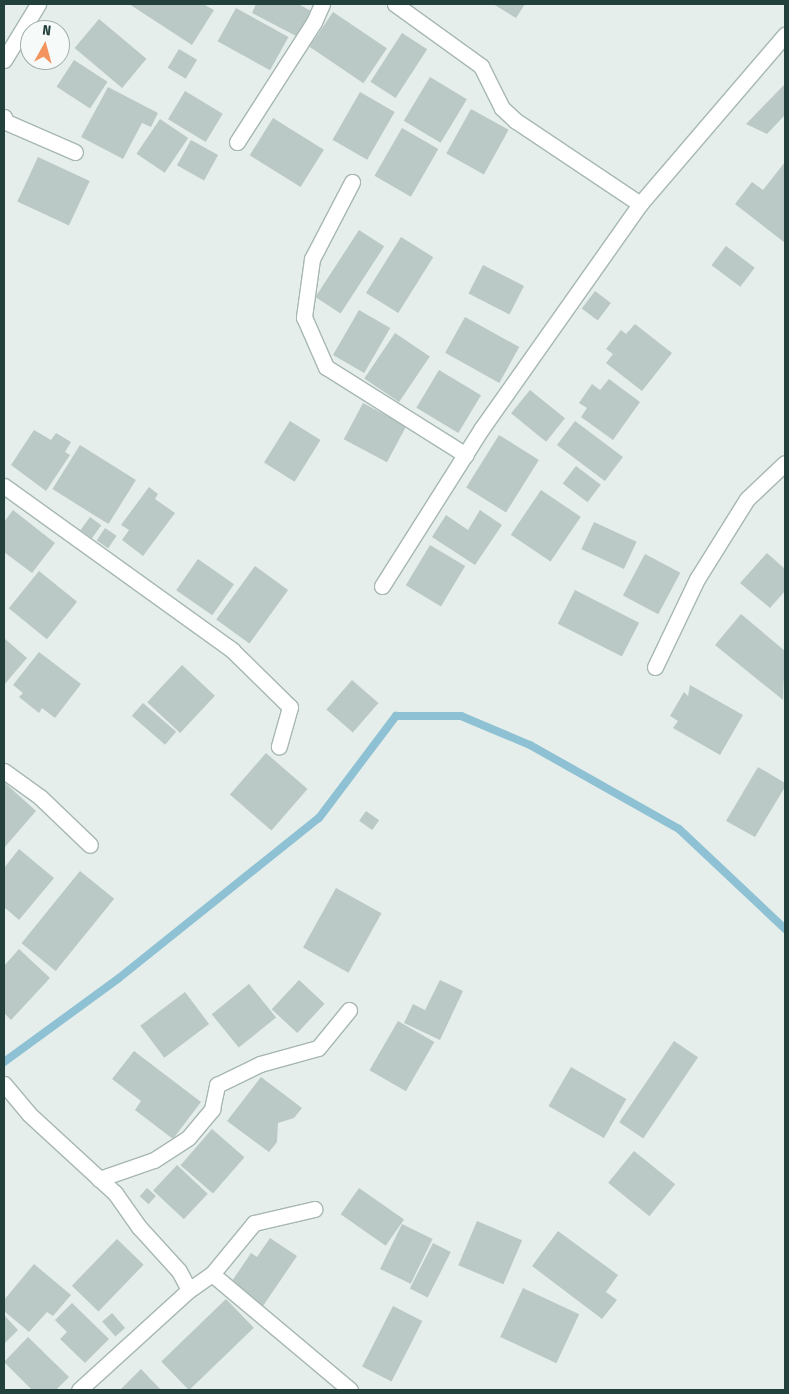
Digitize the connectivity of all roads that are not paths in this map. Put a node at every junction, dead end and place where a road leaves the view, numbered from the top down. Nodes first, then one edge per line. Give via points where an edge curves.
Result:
1 (38, 4) edge
2 (322, 4) edge
3 (395, 4) edge
4 (785, 35) edge
5 (4, 60) edge
6 (4, 117) edge
7 (237, 142) dead end
8 (75, 152) dead end
9 (352, 182) dead end
10 (640, 204) junction
11 (466, 455) junction
12 (785, 463) edge
13 (4, 486) edge
14 (382, 586) dead end
15 (655, 667) dead end
16 (279, 746) dead end
17 (4, 771) edge
18 (90, 845) dead end
19 (349, 1010) dead end
20 (4, 1084) edge
21 (99, 1179) junction
22 (314, 1209) dead end
23 (212, 1274) junction
24 (188, 1290) junction
25 (79, 1390) edge
26 (350, 1390) edge

1 - 5 street
2 - 7 street via 314,22
3 - 10 street via 481,66 502,108 516,121
4 - 10 street
6 - 8 street via 6,122
9 - 11 street via 312,259 304,317 326,367
10 - 11 street
11 - 14 street
12 - 15 street via 747,499 697,579
13 - 16 street via 232,650 290,707
17 - 18 street via 40,797
19 - 21 street via 318,1048 260,1064 217,1085 212,1109 188,1138 154,1160
20 - 21 street via 29,1114
21 - 24 street via 115,1193 139,1227 179,1271
22 - 23 street via 254,1223
23 - 24 street
23 - 26 street
24 - 25 street

